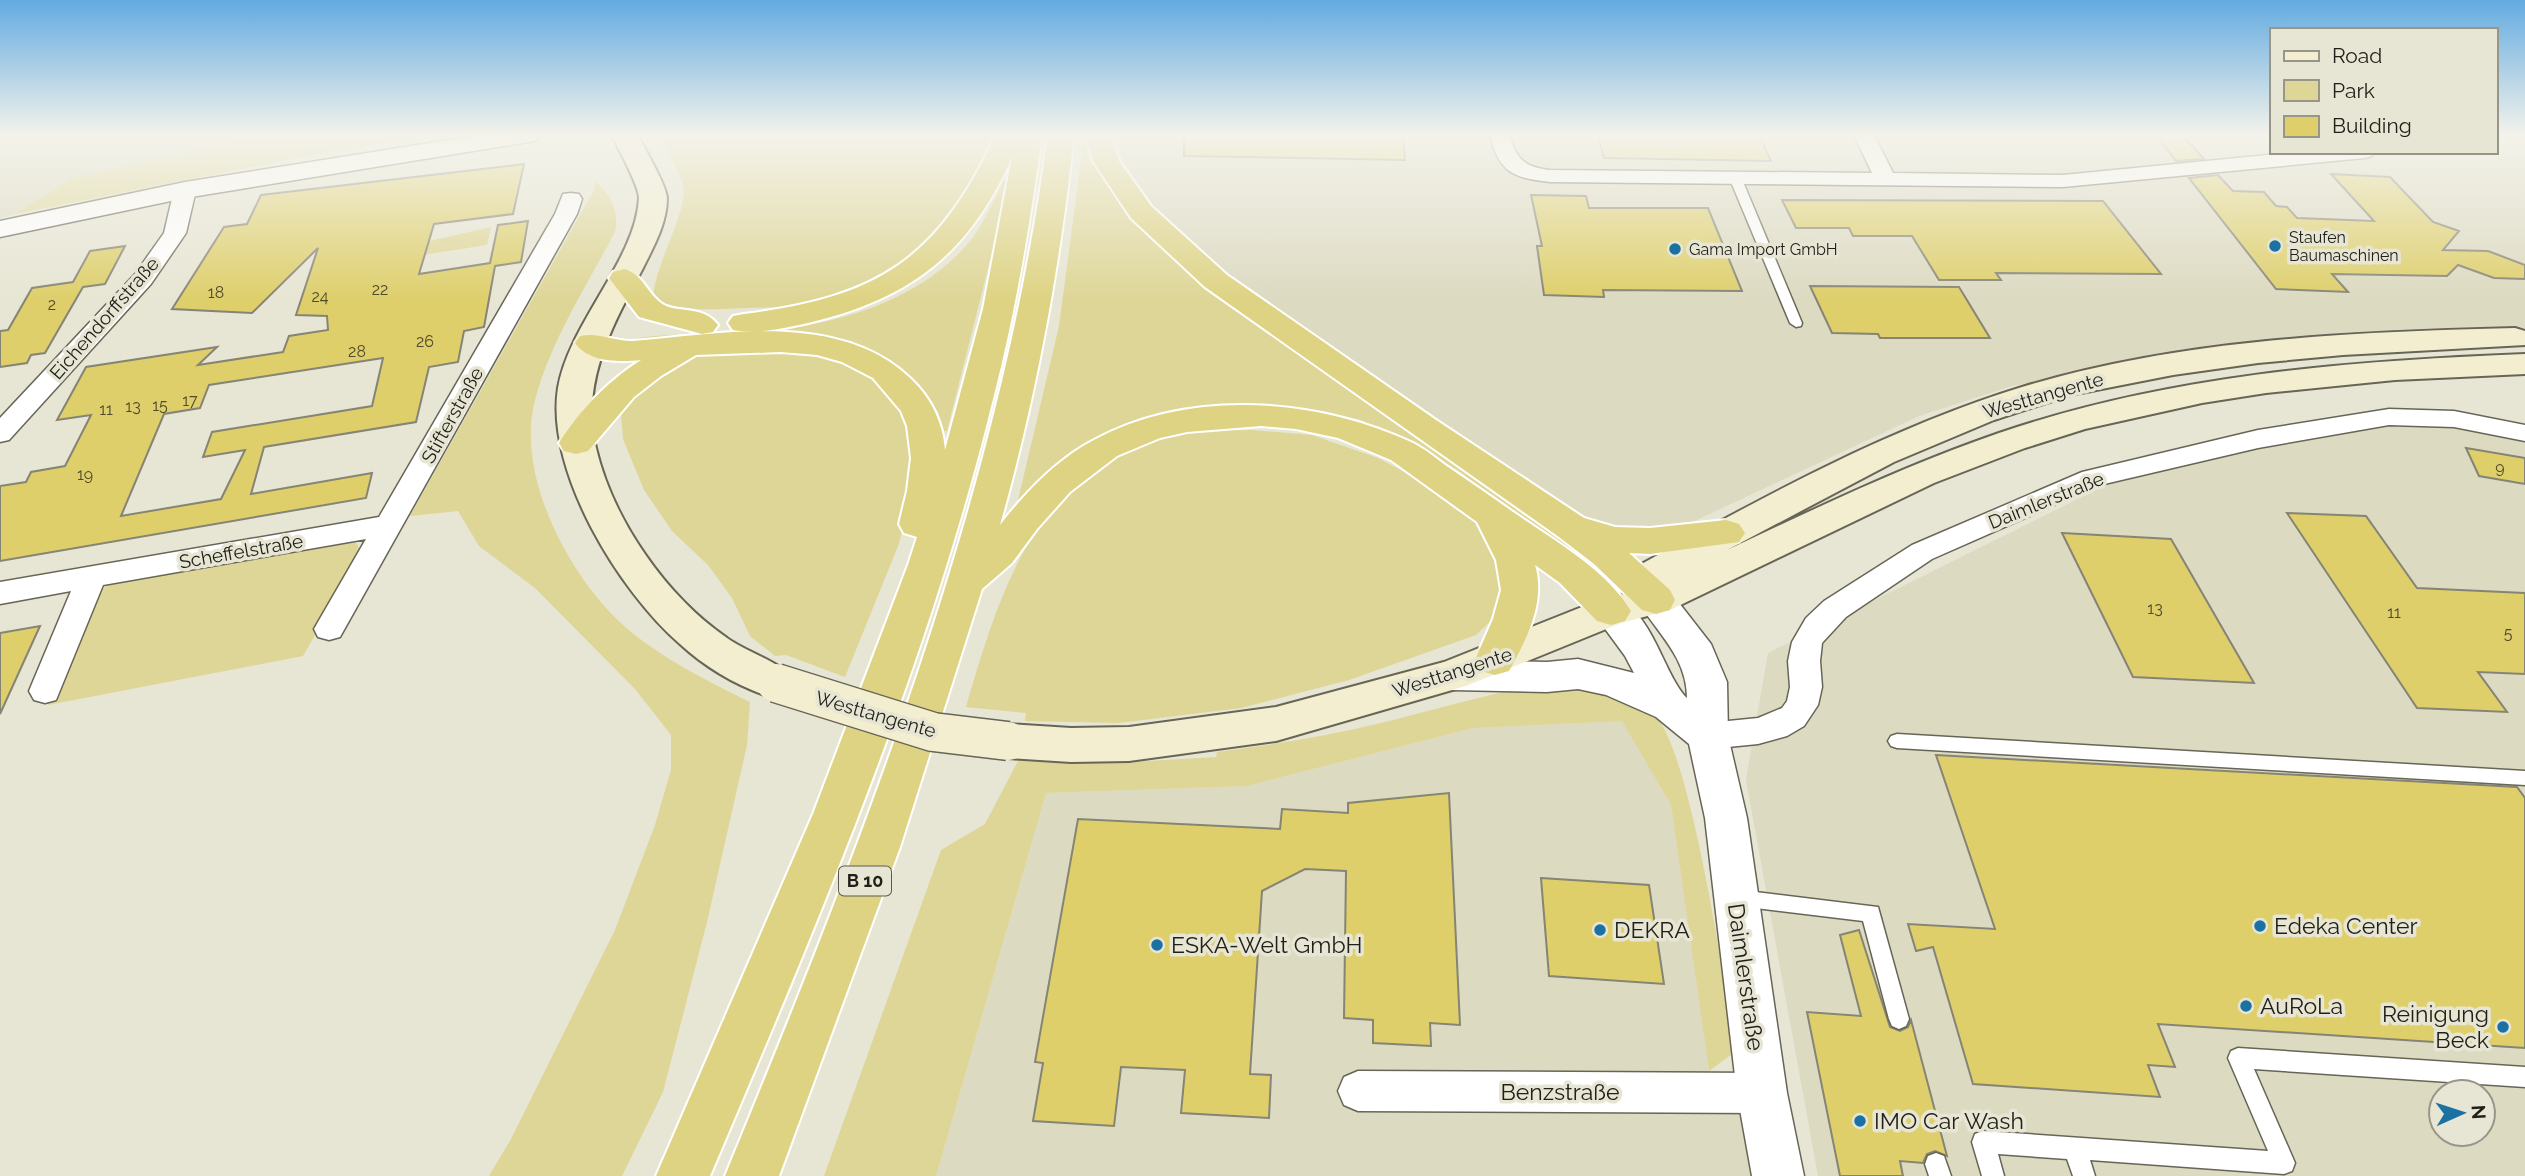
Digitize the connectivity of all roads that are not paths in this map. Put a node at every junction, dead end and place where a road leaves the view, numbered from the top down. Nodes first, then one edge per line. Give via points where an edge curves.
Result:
1 (185, 190) joint
2 (650, 190) edge
3 (982, 190) edge
4 (1021, 190) edge
5 (1054, 190) edge
6 (1126, 190) edge
7 (1740, 190) edge
8 (571, 199) dead end
9 (0, 229) edge
10 (624, 278) junction
11 (1796, 323) dead end
12 (698, 336) junction
13 (2525, 338) edge
14 (591, 343) junction
15 (2525, 364) edge
16 (2525, 433) edge
17 (0, 434) edge
18 (576, 443) junction
19 (1488, 511) junction
20 (390, 525) junction
21 (1572, 528) junction
22 (1726, 533) junction
23 (92, 577) junction
24 (966, 582) junction
25 (0, 593) edge
26 (917, 594) junction
27 (1635, 599) junction
28 (329, 628) dead end
29 (1495, 660) junction
30 (1452, 675) junction
31 (45, 691) dead end
32 (1670, 706) junction
33 (1708, 736) junction
34 (1898, 741) dead end
35 (2525, 778) edge
36 (1735, 897) junction
37 (1899, 1019) dead end
38 (2525, 1077) edge
39 (1358, 1091) dead end
40 (1762, 1093) junction
41 (2075, 1149) junction
42 (683, 1176) edge
43 (752, 1176) edge
44 (1777, 1176) edge
45 (1993, 1176) edge
46 (2084, 1176) edge

1 - 9 street
1 - 17 street, Eichendorffstraße via 175,233 143,279
2 - 10 main road, Westtangente via 646,233
3 - 12 highway via 931,257 889,286 845,305
4 - 26 highway, B 10 via 986,368
5 - 24 highway, B 10 via 1025,362
6 - 21 highway via 1141,212 1216,281
7 - 11 lane
8 - 20 street, Stifterstraße
10 - 12 highway via 650,310 684,317
10 - 14 main road, Westtangente
12 - 14 highway via 610,351
12 - 18 highway via 630,381
12 - 26 highway via 824,346 874,363 898,381 925,426 929,461 912,541
13 - 22 main road, Westtangente via 2398,341 2231,356 2119,374 2036,394 1888,451
14 - 18 main road, Westtangente via 575,386 572,415
15 - 27 main road, Westtangente via 2348,373 2239,385 2091,416 1913,478
16 - 33 street, Daimlerstraße via 2454,419 2389,417 2258,439 2092,478 1922,552 1835,609 1807,642 1806,687 1793,717 1767,729
18 - 30 main road, Westtangente, bridge via 596,498 650,586 684,624 720,653 776,683 933,732 1071,745 1129,744 1276,724
19 - 24 highway via 1403,452 1347,429 1261,415 1187,421 1132,435 1079,465 1024,520 999,554
19 - 27 highway via 1573,573
19 - 29 highway via 1516,560 1521,588 1517,613
20 - 23 street, Scheffelstraße
20 - 28 street, Stifterstraße
21 - 22 highway via 1615,540
21 - 27 highway via 1608,555
22 - 27 main road, Westtangente
23 - 25 street, Scheffelstraße
23 - 31 street
24 - 43 highway, B 10 via 868,875
26 - 42 highway, B 10 via 812,872
27 - 29 main road, Westtangente
27 - 32 street via 1640,648
27 - 33 street, Daimlerstraße via 1697,654 1706,682
29 - 30 main road, Westtangente
30 - 32 street via 1578,674 1613,681
32 - 33 street
33 - 36 street, Daimlerstraße via 1726,818
34 - 35 lane
36 - 37 lane via 1871,913
36 - 40 street, Daimlerstraße
38 - 41 lane via 2238,1058 2284,1163
39 - 40 street, Benzstraße
40 - 44 street, Daimlerstraße
41 - 45 lane via 1983,1142
41 - 46 lane

